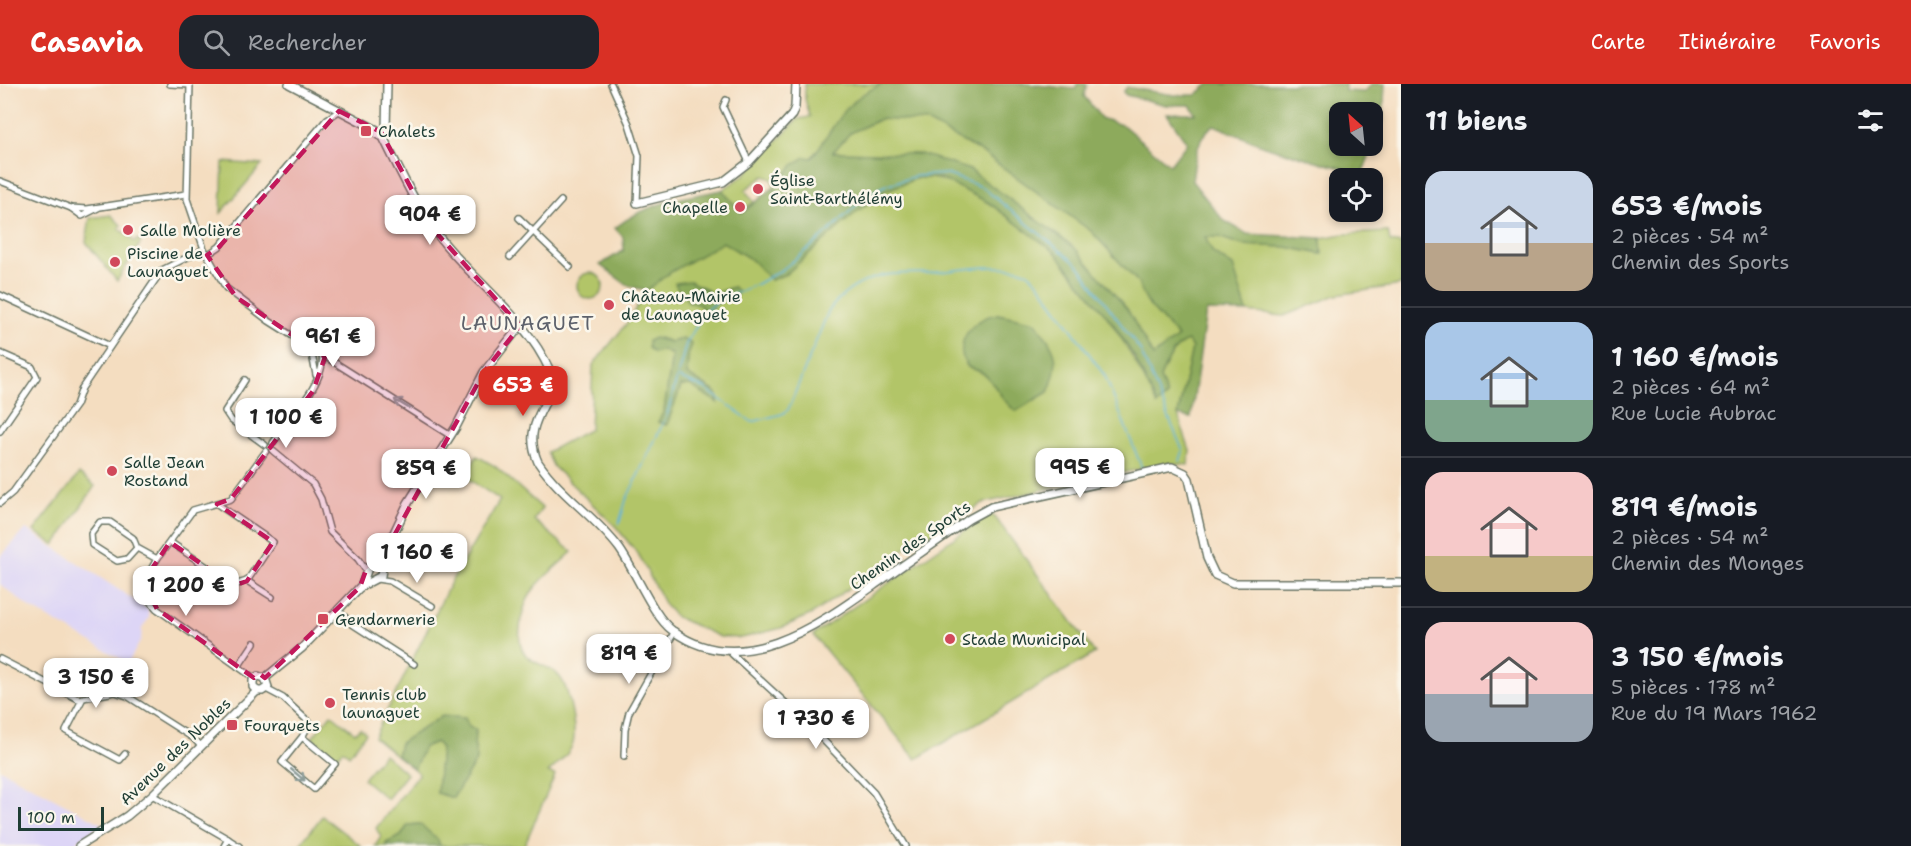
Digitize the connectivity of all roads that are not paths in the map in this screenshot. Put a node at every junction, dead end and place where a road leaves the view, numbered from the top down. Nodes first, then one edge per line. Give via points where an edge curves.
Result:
1 (170, 84) edge
2 (289, 84) edge
3 (387, 84) edge
4 (611, 84) edge
5 (796, 84) edge
6 (190, 85) edge
7 (726, 100) dead end
8 (331, 106) junction
9 (386, 106) junction
10 (339, 111) junction
11 (327, 119) junction
12 (377, 129) junction
13 (385, 133) junction
14 (749, 162) junction
15 (0, 181) edge
16 (186, 194) junction
17 (561, 201) dead end
18 (637, 203) joint
19 (519, 218) dead end
20 (535, 233) junction
21 (204, 249) junction
22 (207, 255) junction
23 (510, 257) dead end
24 (570, 267) dead end
25 (0, 295) edge
26 (520, 326) junction
27 (110, 346) junction
28 (311, 348) junction
29 (0, 353) edge
30 (322, 355) junction
31 (316, 378) junction
32 (245, 381) dead end
33 (0, 431) edge
34 (450, 436) junction
35 (268, 449) junction
36 (0, 503) edge
37 (218, 504) junction
38 (170, 542) junction
39 (137, 548) junction
40 (384, 554) junction
41 (158, 559) junction
42 (358, 559) junction
43 (373, 565) junction
44 (381, 570) junction
45 (367, 573) junction
46 (376, 579) junction
47 (247, 581) junction
48 (390, 581) junction
49 (1401, 583) edge
50 (360, 587) junction
51 (272, 597) dead end
52 (432, 606) dead end
53 (338, 610) junction
54 (675, 631) junction
55 (254, 643) dead end
56 (732, 654) dead end
57 (0, 659) edge
58 (414, 664) dead end
59 (238, 667) junction
60 (254, 678) junction
61 (265, 678) junction
62 (266, 689) junction
63 (257, 691) junction
64 (82, 700) junction
65 (302, 737) junction
66 (201, 746) junction
67 (125, 754) dead end
68 (624, 756) dead end
69 (152, 795) junction
70 (228, 839) junction
71 (79, 846) edge
72 (224, 846) edge
73 (239, 846) edge
74 (906, 846) edge

1 - 6 street
2 - 8 street
3 - 9 street
4 - 18 street via 639,156
5 - 14 street via 792,115
6 - 16 street
7 - 14 street via 723,107
8 - 10 street
8 - 11 street
9 - 12 street
9 - 13 street
10 - 11 street
10 - 12 street
11 - 22 street via 219,247
12 - 13 street via 378,135
13 - 26 street via 433,229
14 - 18 street via 715,185
15 - 16 street via 71,208
16 - 21 street
17 - 20 street
19 - 20 street
20 - 23 street
20 - 24 street
21 - 22 street
21 - 27 street via 162,270
22 - 28 street via 226,288 236,297
25 - 27 street
26 - 34 street via 484,372
26 - 54 street, Chemin des Sports via 544,360 552,380 532,431 533,452 538,462 619,548 655,607
27 - 36 street via 82,388 76,405 14,492
28 - 30 street
28 - 31 street
29 - 33 street via 32,367 37,377
30 - 31 street
34 -> 30 street
31 - 35 street via 313,391
32 - 35 street via 225,411
34 - 40 street via 408,503
35 - 37 street via 231,500
35 - 42 street via 313,484 330,532
37 - 38 street via 193,510
37 - 47 street via 273,542
38 - 41 street
38 - 47 street via 234,585
39 - 39 street via 133,538 110,522 100,522 91,534 92,545 117,561 127,559
39 - 41 street
40 - 43 street
40 - 44 street
41 - 59 street via 147,579 152,605
42 - 43 street
42 - 45 street
43 - 44 street
43 - 45 street
44 - 46 street
44 - 48 street
45 - 46 street
45 - 50 street
46 - 48 street
46 - 50 street
47 - 51 street
48 - 52 street
49 - 54 street, Chemin des Sports via 1253,585 1222,580 1207,558 1189,479 1180,469 1163,468 991,507 813,627 750,649 720,650
50 - 53 street
53 - 58 street via 352,624
53 - 61 street via 302,648
54 - 68 street via 629,712
55 - 59 street
56 - 74 street via 801,717 874,793
57 - 64 street
59 - 60 street
60 - 61 street
60 - 63 street via 252,685
61 - 62 street
62 - 63 street
62 - 65 street via 309,719
63 - 66 street, Avenue des Nobles
64 - 66 street via 115,692 127,696
64 - 67 street via 66,731 120,760
65 -> 65 street via 282,762 314,789 335,764
66 - 69 street, Avenue des Nobles
69 - 70 street
69 - 71 street, Avenue des Nobles
70 - 72 street
70 - 73 street

